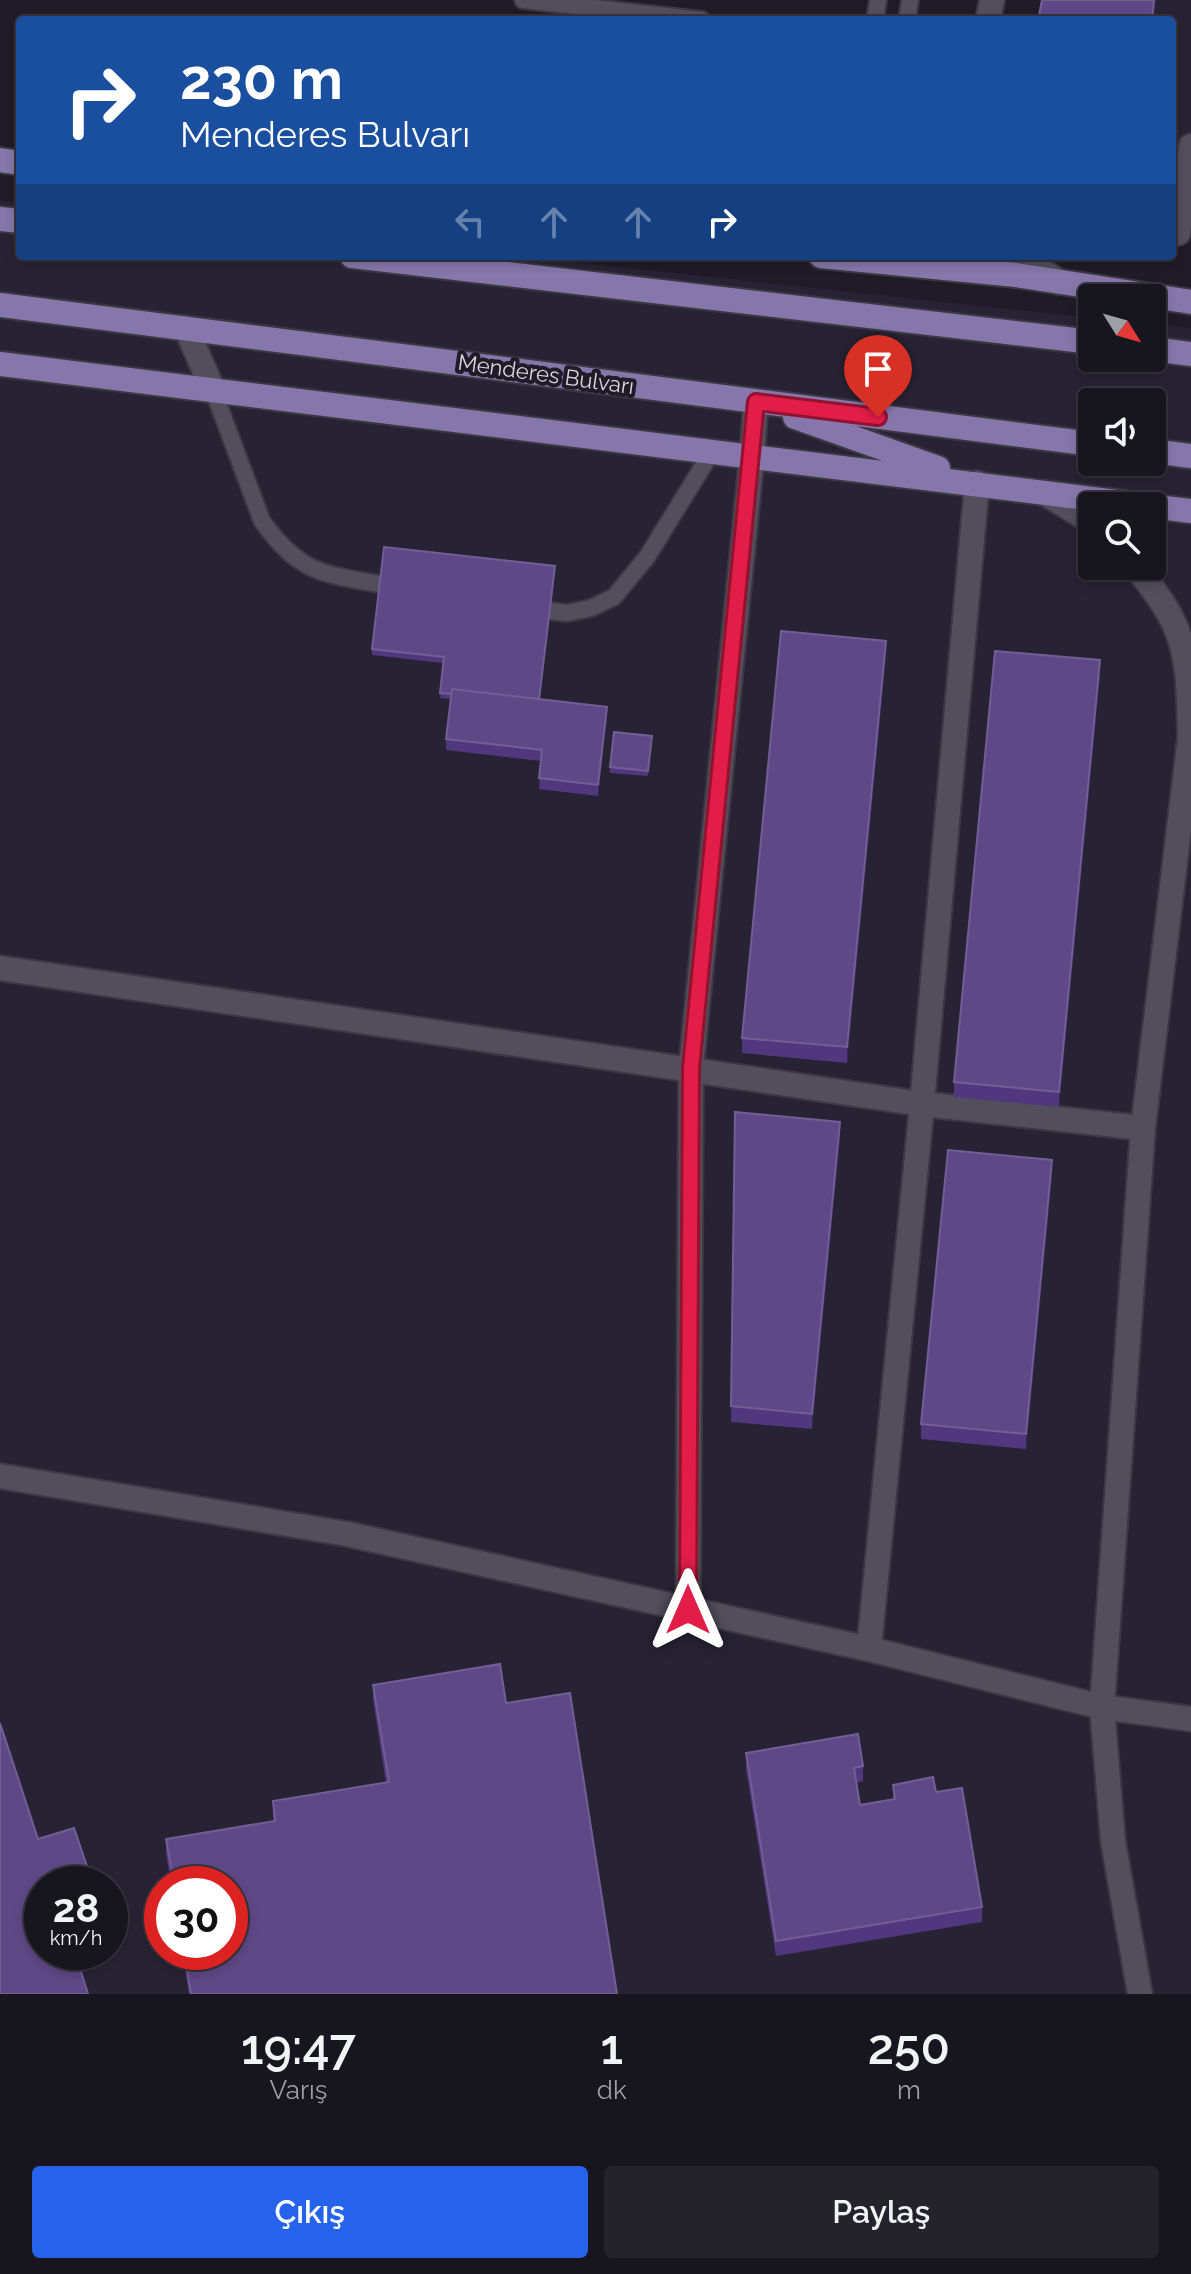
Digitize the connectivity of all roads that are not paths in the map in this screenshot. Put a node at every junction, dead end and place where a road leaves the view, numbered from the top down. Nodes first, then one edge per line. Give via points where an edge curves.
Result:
1 (523, 0) edge
2 (666, 16) edge
3 (1191, 146) edge
4 (1180, 233) edge
5 (384, 260) edge
6 (442, 260) edge
7 (869, 260) edge
8 (1026, 260) edge
9 (465, 270) junction
10 (1059, 282) junction
11 (1191, 302) edge
12 (0, 305) edge
13 (186, 328) junction
14 (1078, 340) edge
15 (1166, 351) edge
16 (1191, 354) edge
17 (0, 364) edge
18 (213, 390) junction
19 (756, 402) junction
20 (1078, 442) edge
21 (713, 450) junction
22 (1166, 453) edge
23 (752, 455) junction
24 (1191, 456) edge
25 (977, 483) junction
26 (1045, 493) junction
27 (1191, 511) edge
28 (1078, 513) edge
29 (1146, 580) edge
30 (380, 584) edge
31 (550, 611) edge
32 (1190, 736) edge
33 (0, 968) edge
34 (691, 1068) junction
35 (922, 1104) junction
36 (1143, 1128) junction
37 (0, 1476) edge
38 (688, 1610) junction
39 (869, 1649) junction
40 (1102, 1707) junction
41 (1191, 1719) edge
42 (1140, 1994) edge

1 - 2 lane
3 - 4 street
5 - 9 main road
6 - 9 main road
7 - 10 main road
8 - 10 street
9 - 14 main road
10 - 11 main road
12 - 13 main road, Menderes Bulvarı
13 - 18 street
13 - 19 main road, Menderes Bulvarı
15 - 16 main road
17 - 18 main road
18 - 21 main road
18 - 30 lane via 272,535 303,565 325,575
19 - 20 main road, Menderes Bulvarı
19 - 23 street
19 - 25 main road
21 - 23 main road
21 - 31 lane via 647,557 614,597 591,608
22 - 24 main road
23 - 25 main road
23 - 34 street
25 - 26 main road
25 - 35 street
26 - 27 main road
26 - 28 street
29 - 32 street via 1181,641
32 - 36 street
33 - 34 street
34 - 35 street
34 - 38 street
35 - 36 street
35 - 39 street
36 - 40 street
37 - 38 street via 347,1534
38 - 39 street
39 - 40 street
40 - 41 street
40 - 42 street via 1113,1841

